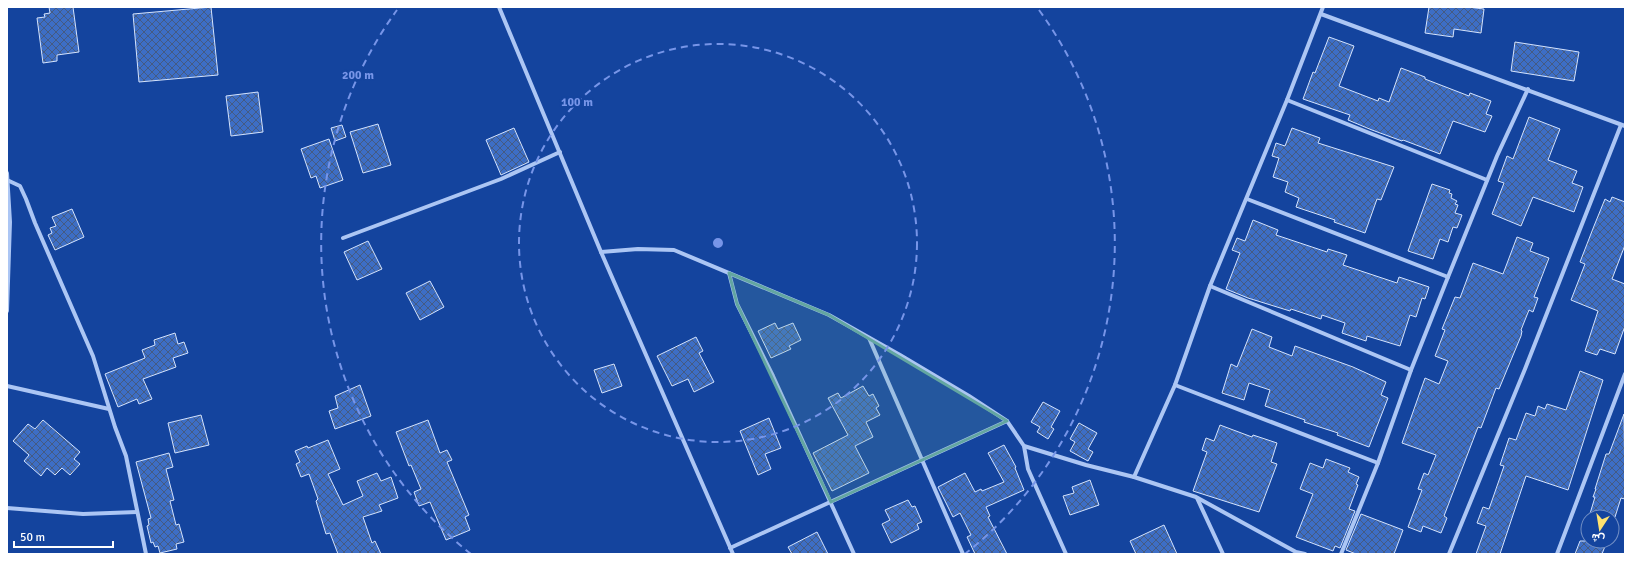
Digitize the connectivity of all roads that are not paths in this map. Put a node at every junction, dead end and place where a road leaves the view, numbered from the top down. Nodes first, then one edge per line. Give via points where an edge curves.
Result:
1 (499, 7) edge
2 (1323, 7) edge
3 (1321, 14) junction
4 (1528, 90) junction
5 (1287, 100) junction
6 (1623, 126) edge
7 (560, 152) junction
8 (7, 173) edge
9 (7, 180) edge
10 (1487, 180) junction
11 (1247, 199) junction
12 (343, 238) dead end
13 (602, 252) junction
14 (729, 273) junction
15 (8, 276) edge
16 (1448, 277) junction
17 (1210, 286) junction
18 (7, 311) edge
19 (869, 338) junction
20 (1411, 370) junction
21 (1625, 374) edge
22 (1175, 385) junction
23 (7, 386) edge
24 (109, 409) junction
25 (1007, 421) junction
26 (1024, 446) junction
27 (922, 461) junction
28 (1378, 463) junction
29 (1134, 477) junction
30 (1196, 497) junction
31 (831, 502) junction
32 (7, 508) edge
33 (137, 512) junction
34 (730, 548) junction
35 (146, 554) edge
36 (733, 554) edge
37 (854, 554) edge
38 (963, 554) edge
39 (1066, 554) edge
40 (1223, 554) edge
41 (1304, 554) edge
42 (1341, 554) edge
43 (1449, 554) edge
44 (1557, 554) edge

1 - 7 street
2 - 3 street
3 - 4 street
3 - 5 street
4 - 6 street
4 - 10 street
5 - 10 street
5 - 11 street
6 - 43 street
7 - 12 street via 500,179
7 - 13 street
8 - 9 street
9 - 15 street via 10,222
9 - 24 street via 20,186 26,199 93,356
10 - 16 street
11 - 16 street
11 - 17 street
13 - 14 street via 674,250
13 - 34 street
14 - 19 street via 829,315
14 - 31 street via 737,304
15 - 18 street
16 - 20 street
17 - 20 street
17 - 22 street
19 - 25 street
19 - 27 street
20 - 28 street
21 - 44 street
22 - 28 street
22 - 29 street
23 - 24 street
24 - 33 street via 126,456
25 - 26 street
25 - 27 street
26 - 29 street via 1086,466
26 - 39 street via 1028,469
27 - 31 street
27 - 38 street
28 - 42 street
29 - 30 street
30 - 40 street
30 - 41 street
31 - 34 street
31 - 37 street
32 - 33 street via 83,514
33 - 35 street
34 - 36 street

